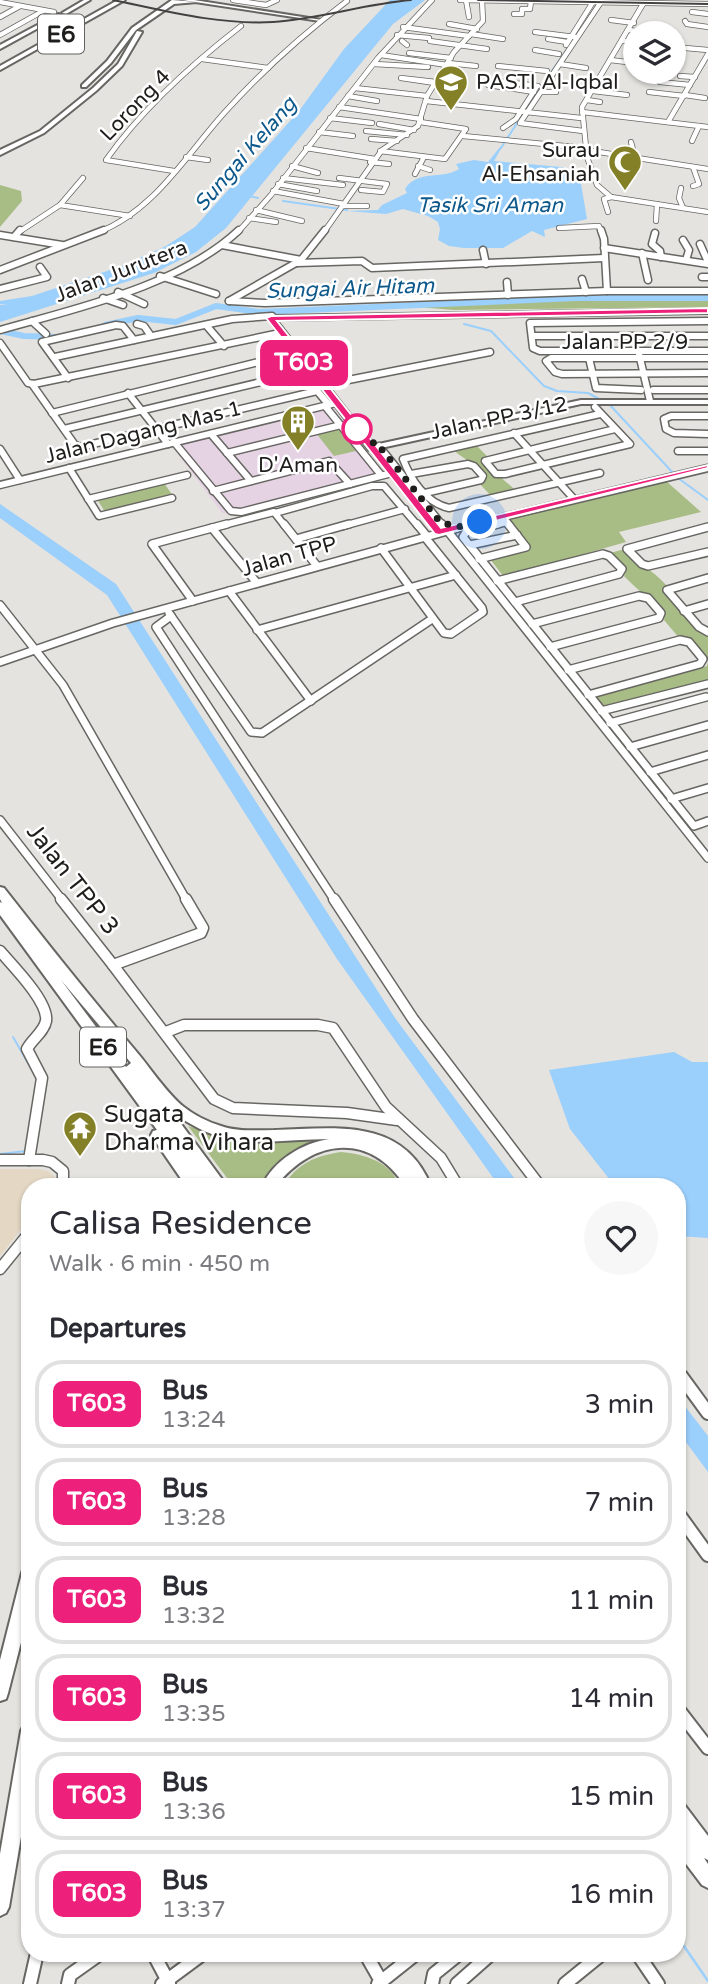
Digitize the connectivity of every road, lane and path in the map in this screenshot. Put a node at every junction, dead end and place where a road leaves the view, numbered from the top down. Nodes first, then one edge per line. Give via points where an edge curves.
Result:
1 (86, 0) edge
2 (116, 0) edge
3 (122, 0) edge
4 (233, 0) edge
5 (277, 0) edge
6 (347, 0) edge
7 (432, 0) edge
8 (460, 0) edge
9 (466, 0) edge
10 (482, 0) edge
11 (506, 0) edge
12 (177, 1) edge
13 (196, 1) edge
14 (531, 1) edge
15 (589, 1) edge
16 (0, 2) edge
17 (10, 2) edge
18 (601, 2) junction
19 (673, 2) edge
20 (708, 4) edge
21 (20, 6) junction
22 (643, 6) junction
23 (244, 10) junction
24 (334, 12) junction
25 (419, 12) junction
26 (514, 12) dead end
27 (692, 12) dead end
28 (53, 13) junction
29 (430, 14) dead end
30 (708, 14) edge
31 (326, 15) junction
32 (0, 17) edge
33 (297, 17) junction
34 (483, 19) junction
35 (320, 20) junction
36 (611, 20) dead end
37 (635, 21) edge
38 (623, 22) edge
39 (686, 22) edge
40 (449, 24) dead end
41 (241, 26) dead end
42 (708, 26) edge
43 (403, 27) junction
44 (547, 28) dead end
45 (477, 29) junction
46 (308, 31) junction
47 (535, 32) dead end
48 (397, 35) junction
49 (469, 36) junction
50 (574, 36) junction
51 (500, 39) dead end
52 (548, 39) dead end
53 (4, 40) edge
54 (623, 40) edge
55 (392, 41) junction
56 (567, 42) junction
57 (609, 43) dead end
58 (621, 43) junction
59 (691, 43) dead end
60 (410, 44) dead end
61 (460, 46) junction
62 (686, 49) edge
63 (536, 50) dead end
64 (708, 52) edge
65 (381, 54) junction
66 (560, 57) junction
67 (202, 60) junction
68 (610, 60) junction
69 (623, 62) edge
70 (448, 63) junction
71 (374, 64) junction
72 (560, 64) junction
73 (0, 66) edge
74 (476, 66) dead end
75 (498, 66) dead end
76 (268, 68) junction
77 (430, 68) dead end
78 (586, 68) dead end
79 (465, 71) dead end
80 (549, 72) junction
81 (686, 76) edge
82 (695, 77) junction
83 (93, 78) junction
84 (546, 78) junction
85 (107, 79) junction
86 (436, 82) junction
87 (680, 84) edge
88 (690, 85) junction
89 (538, 86) junction
90 (355, 88) junction
91 (593, 91) junction
92 (534, 92) junction
93 (541, 92) junction
94 (556, 92) dead end
95 (649, 92) dead end
96 (627, 94) dead end
97 (348, 96) junction
98 (685, 96) junction
99 (705, 98) dead end
100 (427, 99) junction
101 (587, 100) junction
102 (377, 102) dead end
103 (600, 102) dead end
104 (339, 107) junction
105 (524, 111) junction
106 (582, 115) junction
107 (331, 118) junction
108 (365, 118) dead end
109 (421, 120) junction
110 (668, 122) junction
111 (372, 123) dead end
112 (379, 124) dead end
113 (699, 126) junction
114 (708, 127) edge
115 (503, 128) dead end
116 (414, 130) junction
117 (366, 131) dead end
118 (583, 131) junction
119 (319, 132) junction
120 (407, 135) junction
121 (353, 136) dead end
122 (463, 136) junction
123 (371, 139) dead end
124 (398, 141) junction
125 (692, 141) dead end
126 (631, 142) dead end
127 (586, 149) junction
128 (0, 151) edge
129 (304, 151) junction
130 (380, 152) junction
131 (673, 156) dead end
132 (186, 157) junction
133 (424, 157) junction
134 (634, 158) junction
135 (208, 160) dead end
136 (349, 160) dead end
137 (356, 161) dead end
138 (374, 161) junction
139 (671, 163) junction
140 (389, 164) dead end
141 (292, 166) junction
142 (693, 167) junction
143 (583, 169) dead end
144 (593, 169) junction
145 (708, 169) edge
146 (430, 170) dead end
147 (174, 171) junction
148 (636, 172) dead end
149 (318, 173) dead end
150 (83, 178) dead end
151 (283, 178) junction
152 (339, 178) dead end
153 (343, 185) dead end
154 (360, 185) junction
155 (693, 186) dead end
156 (275, 188) junction
157 (681, 188) dead end
158 (317, 191) dead end
159 (306, 193) dead end
160 (611, 197) junction
161 (657, 204) junction
162 (60, 205) junction
163 (367, 206) dead end
164 (342, 207) junction
165 (683, 208) junction
166 (256, 210) junction
167 (608, 212) dead end
168 (708, 213) edge
169 (130, 216) junction
170 (249, 218) junction
171 (302, 221) dead end
172 (656, 221) dead end
173 (276, 222) dead end
174 (559, 228) dead end
175 (655, 233) dead end
176 (0, 235) edge
177 (14, 237) junction
178 (82, 239) junction
179 (684, 240) dead end
180 (628, 244) dead end
181 (700, 244) dead end
182 (64, 245) junction
183 (222, 245) junction
184 (607, 248) junction
185 (53, 250) junction
186 (483, 250) dead end
187 (632, 252) junction
188 (642, 253) junction
189 (457, 256) dead end
190 (661, 257) junction
191 (604, 258) junction
192 (570, 259) junction
193 (686, 260) junction
194 (299, 261) junction
195 (708, 263) edge
196 (486, 264) junction
197 (458, 265) junction
198 (40, 267) dead end
199 (0, 270) edge
200 (573, 272) dead end
201 (160, 276) junction
202 (582, 279) dead end
203 (649, 280) dead end
204 (507, 282) dead end
205 (0, 289) edge
206 (442, 289) dead end
207 (708, 290) edge
208 (607, 291) junction
209 (118, 292) junction
210 (586, 292) junction
211 (216, 294) dead end
212 (508, 295) junction
213 (103, 298) junction
214 (442, 298) junction
215 (144, 304) dead end
216 (123, 305) dead end
217 (266, 305) junction
218 (708, 312) edge
219 (273, 318) junction
220 (32, 321) junction
221 (631, 321) junction
222 (708, 321) edge
223 (137, 324) dead end
224 (206, 325) junction
225 (2, 329) edge
226 (46, 334) dead end
227 (280, 334) junction
228 (151, 336) junction
229 (532, 336) junction
230 (634, 336) junction
231 (708, 336) edge
232 (134, 340) junction
233 (0, 343) edge
234 (224, 346) junction
235 (708, 351) edge
236 (490, 352) dead end
237 (639, 354) junction
238 (55, 357) junction
239 (589, 358) junction
240 (684, 358) junction
241 (708, 358) edge
242 (303, 372) junction
243 (708, 373) edge
244 (592, 374) junction
245 (643, 374) junction
246 (688, 374) junction
247 (68, 378) junction
248 (32, 384) junction
249 (328, 384) junction
250 (641, 390) dead end
251 (653, 390) dead end
252 (693, 390) junction
253 (708, 390) edge
254 (317, 391) junction
255 (128, 393) junction
256 (650, 400) junction
257 (708, 400) edge
258 (595, 402) junction
259 (330, 404) junction
260 (142, 411) junction
261 (52, 412) junction
262 (289, 414) junction
263 (600, 414) junction
264 (708, 416) edge
265 (341, 425) junction
266 (64, 429) junction
267 (615, 429) junction
268 (157, 430) junction
269 (211, 433) junction
270 (305, 433) junction
271 (514, 433) junction
272 (708, 433) edge
273 (388, 442) junction
274 (171, 443) junction
275 (375, 445) junction
276 (0, 449) edge
277 (528, 449) junction
278 (678, 451) dead end
279 (708, 451) edge
280 (227, 453) junction
281 (543, 465) junction
282 (69, 468) junction
283 (708, 468) edge
284 (390, 471) junction
285 (600, 473) dead end
286 (380, 474) junction
287 (411, 474) junction
288 (187, 475) dead end
289 (20, 480) junction
290 (251, 481) junction
291 (349, 482) junction
292 (559, 482) junction
293 (0, 485) edge
294 (213, 491) junction
295 (425, 493) junction
296 (172, 498) dead end
297 (88, 499) junction
298 (574, 499) junction
299 (405, 509) junction
300 (275, 513) junction
301 (504, 519) junction
302 (436, 523) junction
303 (458, 527) junction
304 (708, 527) edge
305 (212, 528) junction
306 (442, 531) junction
307 (517, 535) junction
308 (425, 536) junction
309 (452, 538) junction
310 (296, 539) junction
311 (470, 545) junction
312 (381, 548) junction
313 (708, 552) edge
314 (480, 559) junction
315 (317, 566) junction
316 (456, 575) junction
317 (708, 578) edge
318 (497, 580) junction
319 (257, 583) junction
320 (409, 587) junction
321 (229, 591) junction
322 (193, 601) junction
323 (510, 604) junction
324 (708, 604) edge
325 (0, 606) edge
326 (684, 611) junction
327 (168, 612) junction
328 (432, 619) junction
329 (531, 624) junction
330 (257, 630) junction
331 (708, 632) edge
332 (550, 647) junction
333 (36, 648) junction
334 (0, 662) edge
335 (568, 670) junction
336 (708, 684) edge
337 (588, 695) junction
338 (706, 697) dead end
339 (311, 701) junction
340 (601, 711) junction
341 (610, 723) junction
342 (708, 725) edge
343 (630, 747) junction
344 (708, 755) edge
345 (650, 772) junction
346 (708, 788) edge
347 (671, 799) junction
348 (0, 820) edge
349 (708, 821) edge
350 (708, 858) edge
351 (0, 891) edge
352 (0, 906) edge
353 (0, 951) edge
354 (113, 965) junction
355 (64, 984) junction
356 (166, 1032) junction
357 (397, 1120) junction
358 (0, 1160) edge
359 (29, 1160) junction
360 (65, 1178) edge
361 (188, 1178) edge
362 (200, 1178) edge
363 (214, 1178) edge
364 (275, 1178) edge
365 (409, 1178) edge
366 (419, 1178) edge
367 (453, 1178) edge
368 (534, 1178) edge
369 (21, 1243) edge
370 (0, 1269) edge
371 (686, 1383) edge
372 (708, 1413) edge
373 (686, 1524) edge
374 (708, 1555) edge
375 (21, 1609) edge
376 (0, 1693) edge
377 (686, 1720) edge
378 (708, 1748) edge
379 (21, 1777) edge
380 (686, 1821) edge
381 (686, 1849) edge
382 (708, 1851) edge
383 (4, 1863) edge
384 (708, 1879) edge
385 (0, 1907) edge
386 (35, 1962) edge
387 (88, 1962) edge
388 (157, 1962) edge
389 (193, 1962) edge
390 (369, 1962) edge
391 (406, 1962) edge
392 (448, 1962) edge
393 (481, 1962) edge
394 (592, 1962) edge
395 (643, 1962) edge
396 (458, 1982) edge
397 (166, 1983) edge
398 (379, 1983) edge
399 (30, 1984) edge
400 (68, 1984) edge
401 (432, 1984) edge
402 (565, 1984) edge
403 (658, 1984) edge

1 - 28 main road
2 - 73 highway, E6
3 - 73 highway, E6
4 - 5 street via 270,5
6 - 24 street
6 - 31 street
7 - 25 street, Jalan Jurutera
8 - 9 street
9 - 10 street
9 - 34 street via 470,18
10 - 11 street
10 - 34 street
11 - 14 street
12 - 13 highway
12 - 83 highway via 134,29
12 - 85 highway via 144,27
13 - 23 main road
13 - 23 main road
14 - 15 street
14 - 26 street via 523,14
15 - 18 street
15 - 50 street
16 - 17 street
17 - 21 street
18 - 22 street
18 - 50 street
19 - 20 street
19 - 22 street
21 - 28 street
21 - 32 street
22 - 37 street
23 - 33 main road
24 - 35 street
24 - 46 street
25 - 29 street
25 - 43 street, Jalan Jurutera
27 - 30 street
28 - 53 main road
28 - 53 street
28 - 53 main road
31 - 33 main road
31 - 35 street
33 - 35 main road
33 - 46 main road via 314,22
34 - 45 street
35 - 46 street
36 - 38 street
39 - 42 street
40 - 45 street
41 - 67 street, Lorong 4
43 - 48 street, Jalan Jurutera
43 - 49 street
44 - 50 street
45 - 49 street
46 - 76 street
47 - 50 street
48 - 55 street, Jalan Jurutera
48 - 61 street
49 - 51 street
49 - 61 street
49 - 61 street via 487,47
50 - 56 street
50 - 66 street
52 - 56 street
54 - 58 street
55 - 60 street
55 - 65 street, Jalan Jurutera
56 - 66 street
57 - 58 street
58 - 68 street
59 - 64 street
61 - 70 street
62 - 64 street
63 - 66 street
64 - 82 street
65 - 70 street
65 - 70 street
65 - 71 street, Jalan Jurutera
66 - 72 street
66 - 80 street
67 - 76 street
67 - 147 street, Lorong 4 via 124,133 106,160
68 - 69 street
68 - 91 street
70 - 74 street
70 - 79 street
70 - 86 street
71 - 77 street
71 - 90 street, Jalan Jurutera
72 - 78 street
72 - 80 street
75 - 80 street
76 - 132 street
80 - 84 street
81 - 82 street
82 - 88 street
83 - 85 highway
83 - 128 highway via 27,136
84 - 89 street
84 - 93 street
85 - 128 highway via 35,137
86 - 86 street via 401,78
86 - 100 street
87 - 88 street
88 - 98 street
89 - 92 street
89 - 92 street via 489,82
90 - 97 street, Jalan Jurutera
90 - 100 street
91 - 96 street
91 - 101 street
92 - 105 street
93 - 94 street
93 - 105 street
95 - 98 street
97 - 102 street
97 - 104 street, Jalan Jurutera
98 - 99 street
98 - 110 street
100 - 105 street
100 - 109 street
101 - 103 street
101 - 106 street
104 - 107 street, Jalan Jurutera
104 - 109 street
105 - 106 street
105 - 115 street
105 - 118 street via 520,124
106 - 110 street
106 - 118 street
107 - 108 street
107 - 111 street
107 - 119 street, Jalan Jurutera
109 - 116 street
109 - 122 street via 464,127
110 - 113 street
112 - 116 street
113 - 114 street
113 - 125 street
116 - 120 street
117 - 120 street
118 - 127 street
119 - 121 street
119 - 129 street, Jalan Jurutera
120 - 124 street
122 - 127 street
122 - 133 street via 446,159
123 - 124 street
124 - 130 street
126 - 134 street
127 - 134 street
127 - 144 street
129 - 136 street
129 - 138 street
129 - 141 street, Jalan Jurutera
130 - 133 street
130 - 138 street
131 - 139 street
132 - 135 street
132 - 147 street
133 - 146 street via 415,168
134 - 139 street
134 - 148 street
137 - 138 street
138 - 140 street
138 - 154 street
139 - 142 street
141 - 149 street
141 - 151 street, Jalan Jurutera
142 - 145 street
142 - 155 street via 699,184
143 - 144 street
144 - 160 street via 597,185
147 - 169 street
150 - 162 street
151 - 153 street
151 - 156 street, Jalan Jurutera
152 - 154 street
154 - 154 street via 380,192 387,184
154 - 164 street
156 - 158 street
156 - 159 street
156 - 164 street
156 - 166 street, Jalan Jurutera
157 - 165 street
160 - 161 street
160 - 167 street via 604,199
161 - 165 street
161 - 172 street
162 - 169 street
162 - 177 street
163 - 164 street
164 - 194 street
165 - 168 street
166 - 170 street, Jalan Jurutera
166 - 171 street
169 - 178 street
170 - 173 street
170 - 183 street, Jalan Jurutera
174 - 184 street via 599,226
175 - 190 street via 652,244
176 - 177 street
177 - 182 street
178 - 182 street
178 - 185 street
179 - 193 street via 689,250
180 - 187 street
181 - 195 street
182 - 185 street
183 - 194 street
183 - 201 street, Jalan Jurutera
184 - 187 street
184 - 191 street
185 - 199 street
186 - 196 street
187 - 188 street
188 - 190 street
188 - 203 street
189 - 197 street
190 - 193 street
191 - 192 street
191 - 208 street
192 - 196 street
192 - 200 street
193 - 195 street
194 - 197 street via 365,262 372,268
194 - 217 street via 229,301
196 - 197 street
198 - 205 street via 47,277
201 - 209 street, Jalan Jurutera
201 - 211 street
202 - 210 street
204 - 212 street
206 - 214 street
207 - 208 street
208 - 210 street
209 - 213 street, Jalan Jurutera
209 - 215 street
210 - 212 street
212 - 214 street
213 - 216 street
213 - 220 street, Jalan Jurutera
214 - 217 street
217 - 219 street
218 - 219 main road
219 - 224 street
219 - 227 main road
219 - 249 main road
220 - 225 street, Jalan Jurutera
220 - 226 street
221 - 222 street
221 - 229 street via 536,321 530,324
221 - 230 street
223 - 228 street
224 - 228 street
224 - 234 street
227 - 234 street
227 - 259 main road
228 - 232 street
229 - 230 street
229 - 237 street via 533,348 540,351
230 - 231 street
230 - 237 street
232 - 238 street
232 - 238 street via 116,325 42,342
233 - 248 street
234 - 247 street
235 - 237 street
236 - 249 street
237 - 239 street, Jalan PP 2/9
237 - 240 street, Jalan PP 2/9
237 - 245 street
238 - 247 street
239 - 244 street
239 - 244 street, Jalan PP 2/9 via 546,360 555,372
240 - 241 street, Jalan PP 2/9
240 - 246 street
242 - 254 street
242 - 255 street via 289,356
242 - 260 street
243 - 246 street
244 - 245 street
244 - 250 street via 600,389
245 - 246 street
245 - 256 street
246 - 252 street
247 - 248 street
248 - 261 street
249 - 275 main road
251 - 252 street
252 - 253 street
254 - 259 street
254 - 268 street
255 - 260 street
255 - 261 street
256 - 257 main road
256 - 258 main road
258 - 263 street
258 - 273 main road
259 - 262 street, Jalan Dagang Mas 1
259 - 265 street
259 - 275 main road
260 - 266 street
260 - 268 street
261 - 266 street
262 - 269 street, Jalan Dagang Mas 1
262 - 270 street
263 - 267 street
263 - 271 street, Jalan PP 3/12
264 - 272 street via 664,419 669,431
265 - 270 street
265 - 286 street
266 - 268 street via 80,447
267 - 277 street
267 - 281 street via 630,444
268 - 274 street
269 - 274 street, Jalan Dagang Mas 1
269 - 280 street
270 - 280 street
271 - 277 street
271 - 287 street, Jalan PP 3/12 via 406,457 403,463
273 - 275 main road
273 - 275 main road
274 - 282 street, Jalan Dagang Mas 1
274 - 294 street
275 - 284 street
275 - 302 street
276 - 289 street
277 - 281 street
277 - 281 street via 485,461 496,474
278 - 279 street
280 - 290 street
281 - 292 street
282 - 289 street, Jalan Dagang Mas 1
282 - 297 street
283 - 298 street
284 - 286 street
284 - 302 street
285 - 292 street
286 - 291 street
287 - 295 street
287 - 295 street via 468,464 483,477
288 - 297 street
289 - 293 street, Jalan Dagang Mas 1
290 - 291 street via 329,461
290 - 294 street
291 - 294 street via 241,512 228,510
292 - 295 street via 449,508 441,508
292 - 298 street
296 - 297 street via 99,516
298 - 301 street
299 - 300 street via 388,488 378,485
299 - 308 street
299 - 310 street
300 - 305 street
300 - 310 street
301 - 303 street, Jalan TPP
301 - 307 street
301 - 311 street via 466,532 463,537
302 - 303 street
302 - 306 street
302 - 308 street
303 - 306 street, Jalan TPP
303 - 309 street
304 - 313 street via 627,549 642,564 652,566
305 - 319 street
305 - 322 street via 152,544
306 - 308 street, Jalan TPP
306 - 309 street
307 - 311 street
307 - 314 street via 526,547
308 - 312 street, Jalan TPP
308 - 316 street
309 - 323 street
310 - 315 street
311 - 314 street
312 - 315 street, Jalan TPP
312 - 320 street
314 - 318 street
315 - 319 street, Jalan TPP
316 - 320 street
316 - 328 street via 483,612 446,634
317 - 326 street via 668,589
318 - 323 street
318 - 323 street via 603,554 622,572
319 - 321 street, Jalan TPP
320 - 328 street
320 - 330 street
321 - 322 street, Jalan TPP
321 - 330 street
322 - 327 street, Jalan TPP
323 - 329 street
323 - 350 street
324 - 326 street
325 - 333 street
326 - 331 street
327 - 333 street, Jalan TPP via 149,613
327 - 339 street via 251,732 262,733
327 - 368 street via 156,627 223,732 413,1019
328 - 339 street
329 - 332 street
329 - 332 street via 639,596 648,598 661,613 659,618
330 - 339 street
332 - 335 street
333 - 334 street, Jalan TPP
333 - 354 street via 63,685 203,928 201,933
335 - 337 street
335 - 337 street via 680,640 689,642 703,662
336 - 340 street
337 - 340 street
338 - 341 street
340 - 341 street
341 - 343 street
342 - 343 street
343 - 345 street
344 - 345 street
345 - 347 street
346 - 347 street
347 - 349 street via 694,825
348 - 354 street, Jalan TPP 3
351 - 355 highway, E6
352 - 355 highway, E6
353 - 359 street via 46,1016 27,1049 42,1078
354 - 356 street, Jalan TPP 3
355 - 361 highway
355 - 362 highway, E6
355 - 363 highway, E6
355 - 366 highway via 177,1109 195,1121 245,1136 343,1133 375,1139 409,1161
356 - 357 street via 207,1090 224,1105
356 - 357 street via 184,1025 333,1028
357 - 367 street via 441,1158
358 - 359 street
359 - 360 street via 52,1161
364 - 365 highway via 296,1155 348,1142 391,1158
369 - 370 street
371 - 372 street
373 - 374 street
375 - 376 highway
377 - 378 street
379 - 383 highway
380 - 382 highway
381 - 384 highway
383 - 385 highway
386 - 399 street
387 - 400 street via 70,1975
388 - 397 street
389 - 397 street
390 - 398 street
391 - 398 street
392 - 401 street via 434,1973
393 - 396 street
394 - 402 street
395 - 403 street

